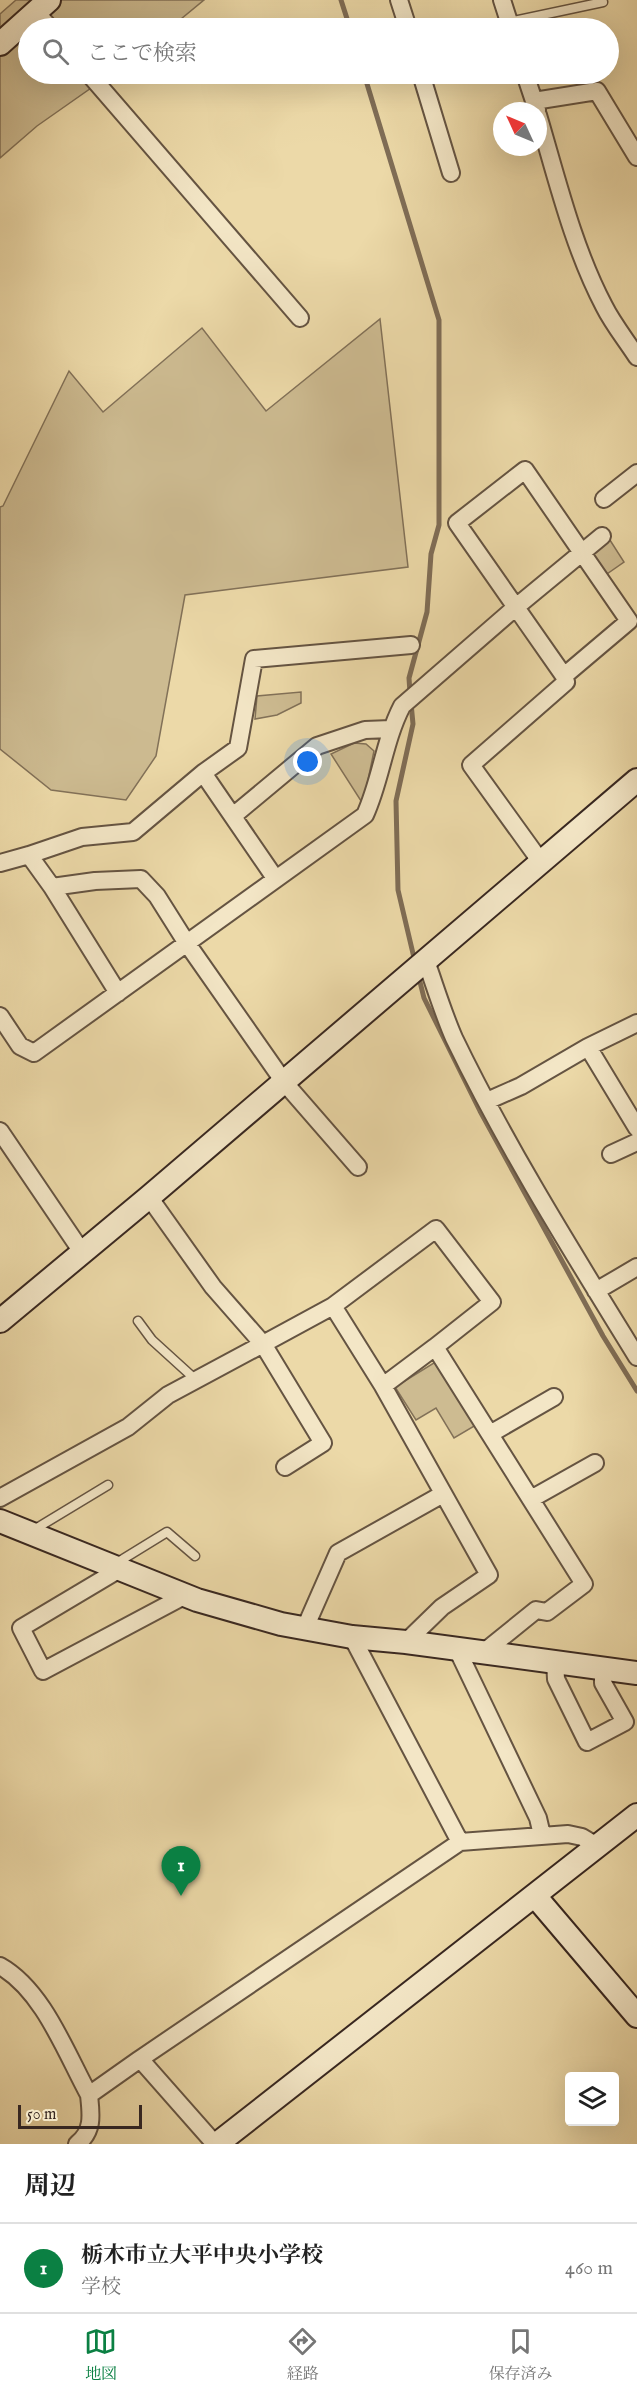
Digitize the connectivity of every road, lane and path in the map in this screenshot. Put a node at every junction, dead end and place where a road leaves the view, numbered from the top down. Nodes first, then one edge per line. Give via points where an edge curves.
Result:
1 (399, 0) edge
2 (502, 0) edge
3 (603, 2) dead end
4 (405, 18) edge
5 (508, 18) edge
6 (538, 18) edge
7 (18, 32) edge
8 (0, 44) edge
9 (98, 84) edge
10 (424, 84) edge
11 (528, 84) edge
12 (534, 102) edge
13 (547, 106) edge
14 (547, 147) edge
15 (637, 157) edge
16 (451, 173) dead end
17 (300, 318) dead end
18 (637, 357) edge
19 (637, 473) edge
20 (604, 500) dead end
21 (602, 536) dead end
22 (583, 552) junction
23 (516, 607) junction
24 (411, 645) dead end
25 (564, 676) junction
26 (391, 729) junction
27 (203, 773) junction
28 (637, 780) edge
29 (233, 816) junction
30 (29, 855) junction
31 (541, 862) junction
32 (0, 863) edge
33 (275, 878) junction
34 (52, 887) junction
35 (186, 942) junction
36 (426, 961) junction
37 (118, 993) junction
38 (0, 1016) edge
39 (630, 1026) edge
40 (637, 1040) edge
41 (588, 1047) junction
42 (284, 1082) junction
43 (487, 1101) junction
44 (637, 1128) edge
45 (0, 1131) edge
46 (637, 1142) edge
47 (611, 1154) dead end
48 (358, 1167) dead end
49 (149, 1197) junction
50 (82, 1252) junction
51 (637, 1267) edge
52 (596, 1291) junction
53 (333, 1306) junction
54 (0, 1321) edge
55 (138, 1321) dead end
56 (263, 1344) junction
57 (435, 1347) junction
58 (637, 1357) edge
59 (196, 1380) junction
60 (382, 1386) junction
61 (554, 1397) dead end
62 (490, 1434) junction
63 (595, 1463) dead end
64 (285, 1467) dead end
65 (108, 1485) dead end
66 (443, 1494) junction
67 (0, 1498) edge
68 (531, 1499) junction
69 (0, 1521) edge
70 (29, 1533) junction
71 (195, 1556) dead end
72 (116, 1568) junction
73 (186, 1595) junction
74 (305, 1628) junction
75 (352, 1637) junction
76 (406, 1642) junction
77 (457, 1648) junction
78 (484, 1652) junction
79 (555, 1661) junction
80 (603, 1668) junction
81 (637, 1673) edge
82 (637, 1815) edge
83 (542, 1835) junction
84 (460, 1842) junction
85 (597, 1846) junction
86 (535, 1896) junction
87 (0, 1966) edge
88 (637, 2016) edge
89 (140, 2059) junction
90 (89, 2095) junction
91 (77, 2144) edge
92 (216, 2144) edge

1 - 4 street
2 - 5 street
3 - 6 lane
7 - 8 street
9 - 17 street
10 - 16 street
11 - 12 street
13 - 15 street via 597,91
14 - 18 street via 588,272 605,308
19 - 20 street
21 - 22 street
22 - 23 street
22 - 23 street via 525,470 457,523
22 - 25 street via 629,621
23 - 25 street
23 - 26 street via 402,706
24 - 27 street via 254,659 238,748
25 - 31 street via 566,682 471,765
26 - 29 street via 365,729 317,746
26 - 33 street via 365,815
27 - 29 street
27 - 30 street via 133,832 82,837
28 - 31 street
29 - 33 street
30 - 32 street
30 - 34 street
31 - 36 street
33 - 35 street
34 - 35 street via 95,880 141,879 157,896
34 - 37 street
35 - 37 street
35 - 42 street
36 - 42 street
36 - 43 street via 453,1036
37 - 38 street via 34,1053 20,1047
39 - 40 street
39 - 41 street
41 - 43 street
41 - 44 street
42 - 48 street
42 - 49 street
43 - 52 street
45 - 50 street
46 - 47 street
49 - 50 street
49 - 56 street via 213,1287
50 - 54 street
51 - 52 street
52 - 58 street
53 - 56 street
53 - 57 street via 436,1229 492,1302
53 - 60 street
55 - 59 lane via 152,1340
56 - 59 street
56 - 64 street via 322,1443
57 - 60 street
57 - 62 street
59 - 67 street via 168,1395 128,1427
60 - 66 street
61 - 62 street
62 - 68 street
63 - 68 street
65 - 70 lane
66 - 74 street via 338,1552
66 - 76 street via 489,1575 442,1607
68 - 78 street via 585,1584 547,1612 537,1610
69 - 70 street
70 - 72 street
71 - 72 lane via 167,1532
72 - 73 street
72 - 73 street via 21,1628 43,1671
73 - 74 street via 245,1615
74 - 75 street
75 - 76 street
75 - 84 street
76 - 77 street
77 - 78 street
77 - 83 street via 538,1818
78 - 79 street
79 - 80 street
79 - 80 street via 556,1679 587,1742 624,1722 603,1683
80 - 81 street
82 - 85 street
83 - 84 street
83 - 85 street via 568,1834
84 - 89 street
85 - 86 street
86 - 88 street
86 - 92 street
87 - 90 street via 38,2001
89 - 90 street
89 - 92 street
90 - 91 street via 89,2133

